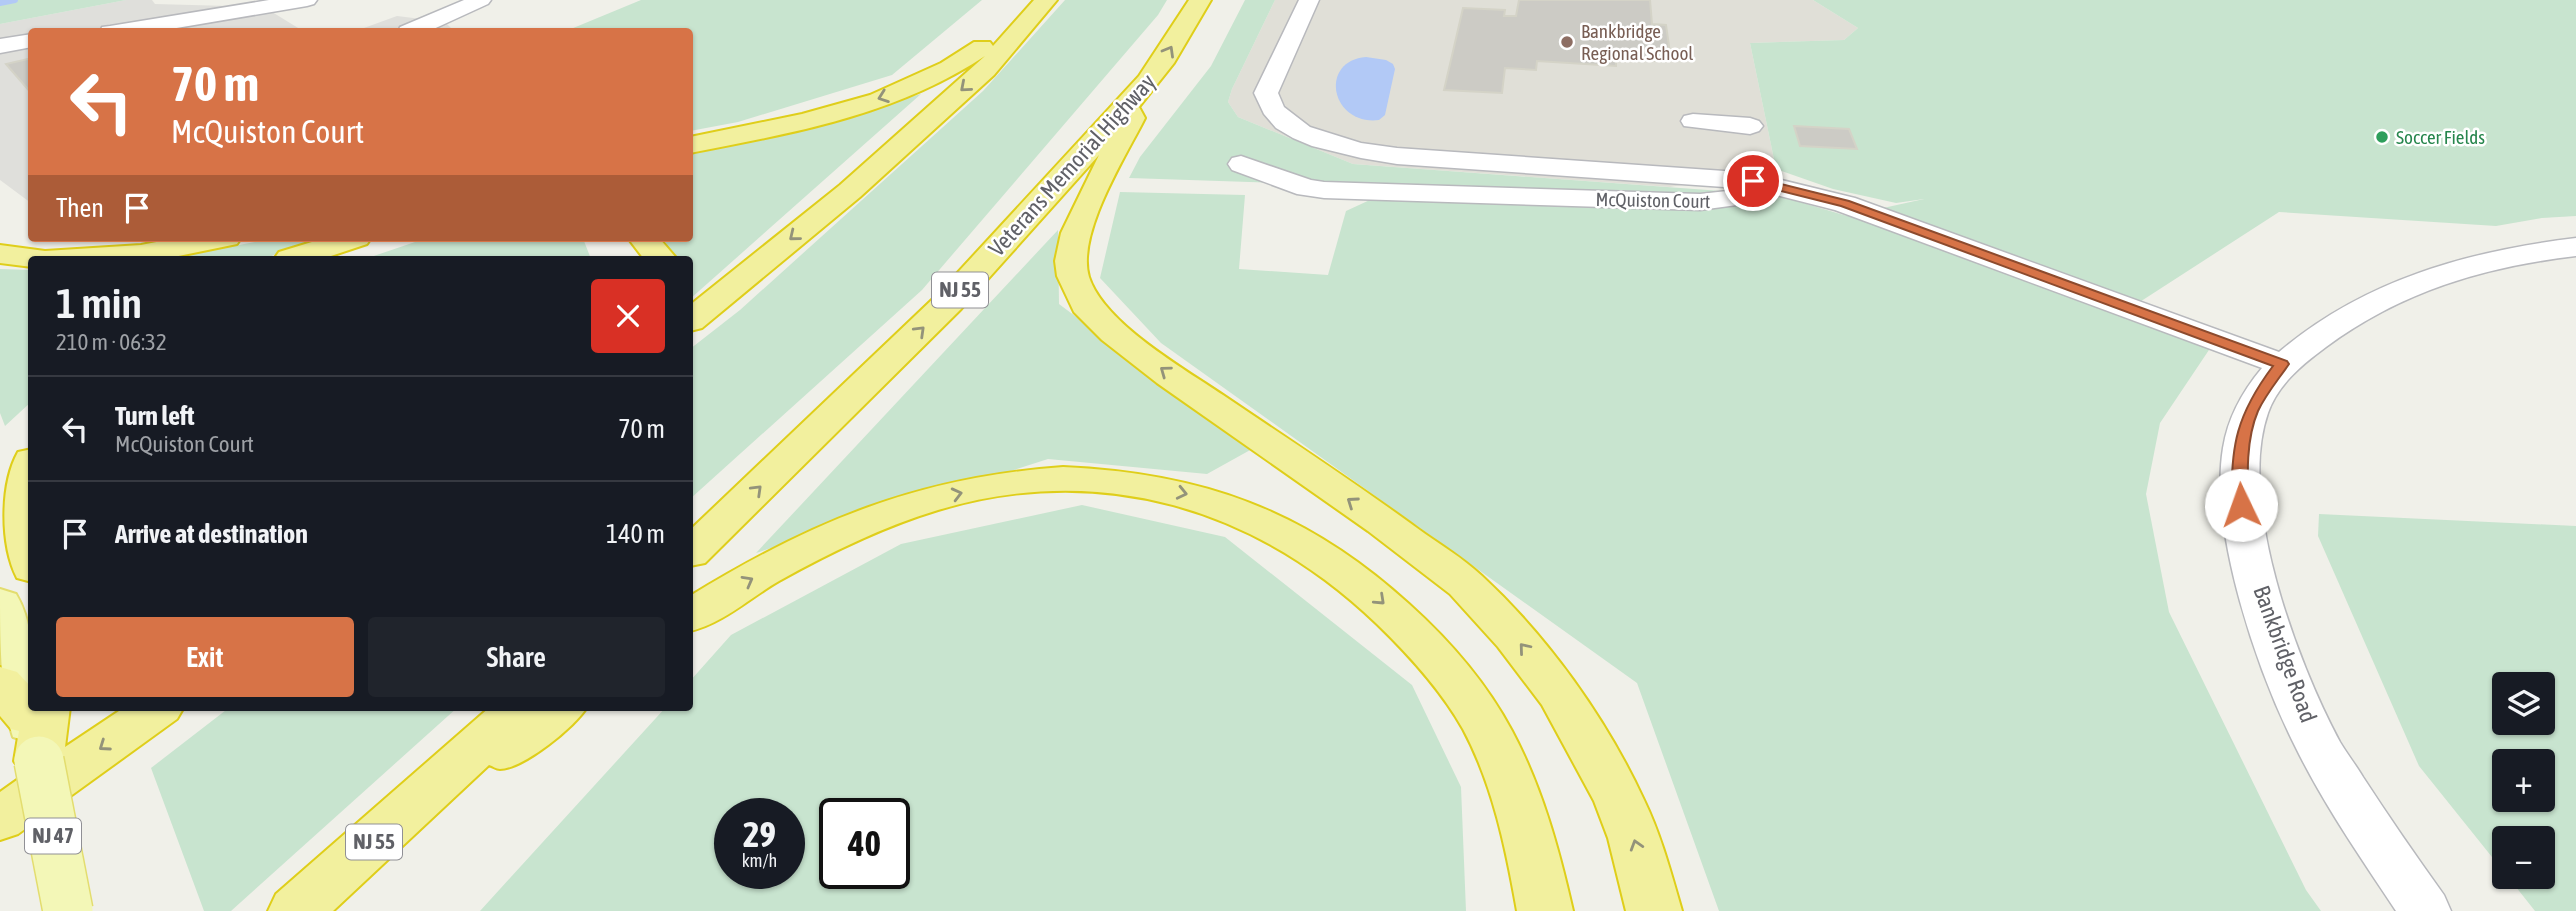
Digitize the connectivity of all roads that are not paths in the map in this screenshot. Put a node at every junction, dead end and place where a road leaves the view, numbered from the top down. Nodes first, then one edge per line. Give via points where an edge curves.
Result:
1 (307, 0) edge
2 (481, 0) edge
3 (1200, 0) edge
4 (1309, 0) edge
5 (1038, 10) edge
6 (233, 11) junction
7 (133, 28) edge
8 (249, 28) edge
9 (417, 28) edge
10 (28, 41) edge
11 (0, 46) edge
12 (1126, 107) junction
13 (1693, 121) dead end
14 (1750, 125) dead end
15 (693, 144) edge
16 (1241, 164) dead end
17 (1753, 181) junction
18 (205, 242) edge
19 (343, 242) edge
20 (646, 242) edge
21 (2576, 247) edge
22 (0, 254) edge
23 (105, 256) edge
24 (299, 256) edge
25 (658, 256) edge
26 (28, 258) edge
27 (693, 319) edge
28 (2282, 364) junction
29 (28, 475) edge
30 (28, 550) edge
31 (693, 550) edge
32 (0, 604) edge
33 (693, 614) edge
34 (25, 704) edge
35 (154, 711) edge
36 (517, 711) edge
37 (557, 711) edge
38 (450, 772) junction
39 (0, 819) edge
40 (68, 911) edge
41 (296, 911) edge
42 (1545, 911) edge
43 (1654, 911) edge
44 (2425, 911) edge

1 - 6 street
2 - 9 street
12 -> 3 highway, Veterans Memorial Highway / NJ 55 via 1162,64
4 - 17 street via 1266,93 1277,115 1298,131 1349,148 1398,156
5 -> 15 highway via 969,57 880,99
5 -> 27 highway via 985,69 850,191
6 - 7 street
6 - 8 street
10 - 11 street
31 -> 12 highway, Veterans Memorial Highway / NJ 55 via 949,302
43 -> 12 highway via 1619,800 1560,695 1514,636 1465,584 1170,375 1114,333 1086,305 1073,276 1074,240 1132,118
13 - 14 street
16 - 17 street, McQuiston Court via 1307,188 1405,194 1700,202 1735,196
17 - 28 street via 1845,204
18 - 23 highway
19 - 24 highway
20 - 25 highway
21 - 28 street, Bankbridge Road via 2513,256 2432,276 2352,314
22 - 26 highway
28 - 44 street, Bankbridge Road via 2249,414 2238,486 2269,624 2320,748
29 - 30 highway via 22,524
32 - 34 main road, NJ 47
33 -> 42 highway via 851,528 926,502 1003,483 1080,478 1118,481 1224,504 1287,533 1345,571 1398,617 1447,670 1489,732 1504,768 1531,848
34 - 40 main road, NJ 47, bridge
35 -> 39 highway
36 - 38 highway, NJ 55
37 - 38 highway via 512,744
38 - 41 highway, NJ 55

